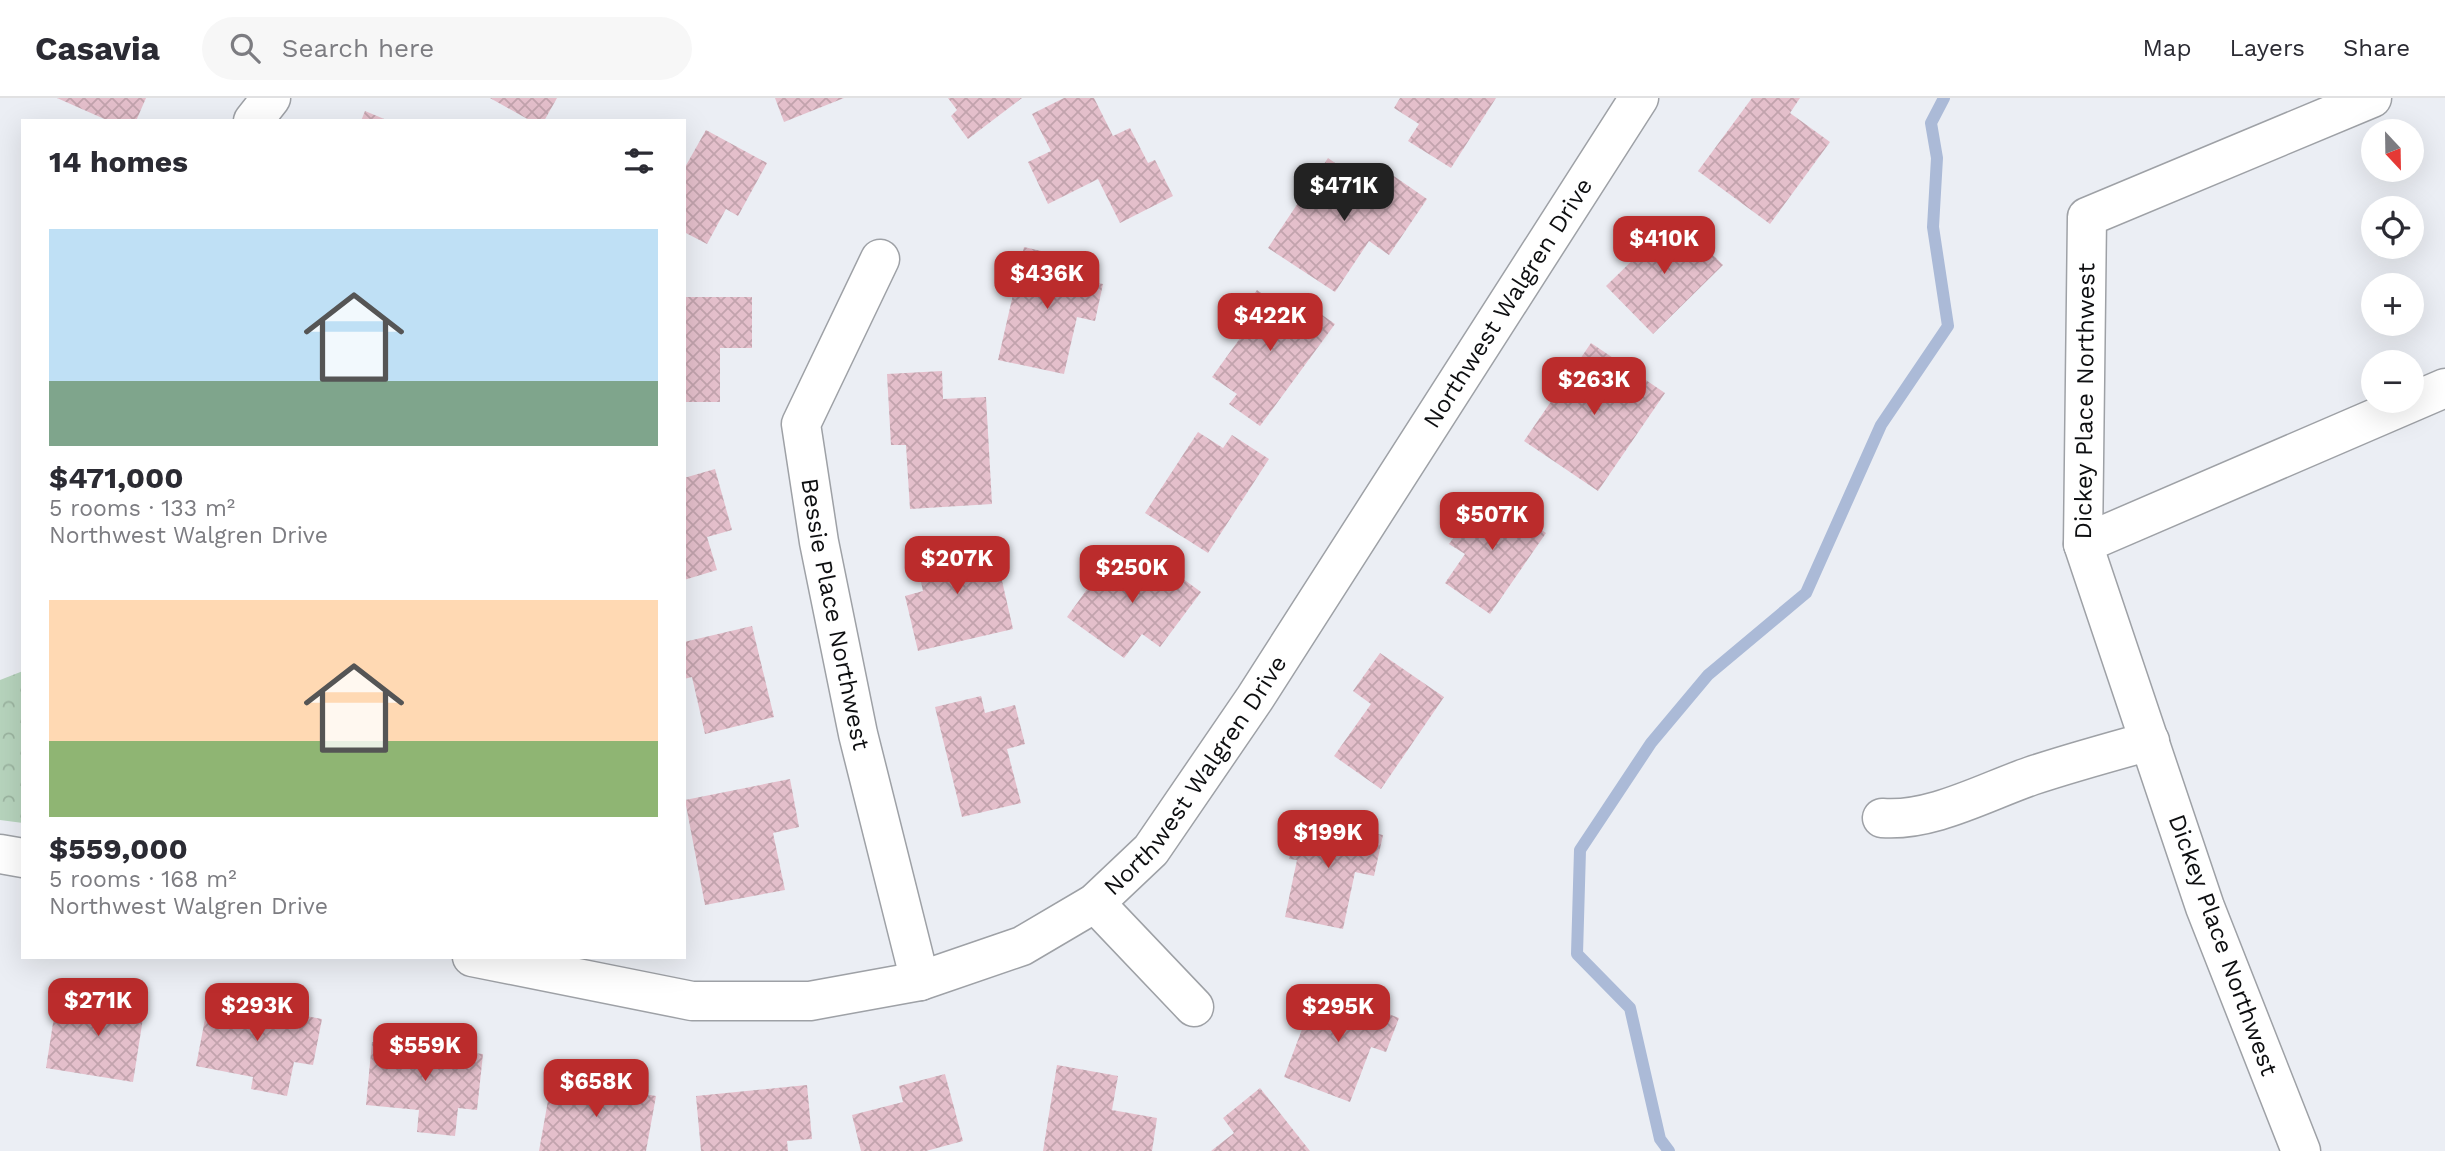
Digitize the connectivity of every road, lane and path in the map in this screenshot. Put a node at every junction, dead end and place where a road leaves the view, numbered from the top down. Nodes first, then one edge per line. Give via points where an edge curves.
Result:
1 (271, 98) edge
2 (1639, 98) edge
3 (2372, 98) edge
4 (255, 119) edge
5 (880, 258) dead end
6 (2445, 388) edge
7 (2083, 544) junction
8 (2150, 741) junction
9 (1882, 818) dead end
10 (0, 854) edge
11 (21, 858) edge
12 (1095, 903) junction
13 (482, 959) edge
14 (920, 981) junction
15 (1194, 1007) dead end
16 (2301, 1151) edge

1 - 4 street
2 - 12 street, Northwest Walgren Drive via 1255,698 1151,850
3 - 7 street, Dickey Place Northwest via 2087,217
5 - 14 street, Bessie Place Northwest via 802,424 819,542 858,734
6 - 7 street
7 - 8 street, Dickey Place Northwest
8 - 9 street via 1924,813 1899,820
8 - 16 street, Dickey Place Northwest via 2205,907
10 - 11 street
12 - 14 street, Northwest Walgren Drive via 1022,946
12 - 15 street
13 - 14 street, Northwest Walgren Drive via 692,1001 810,1001

